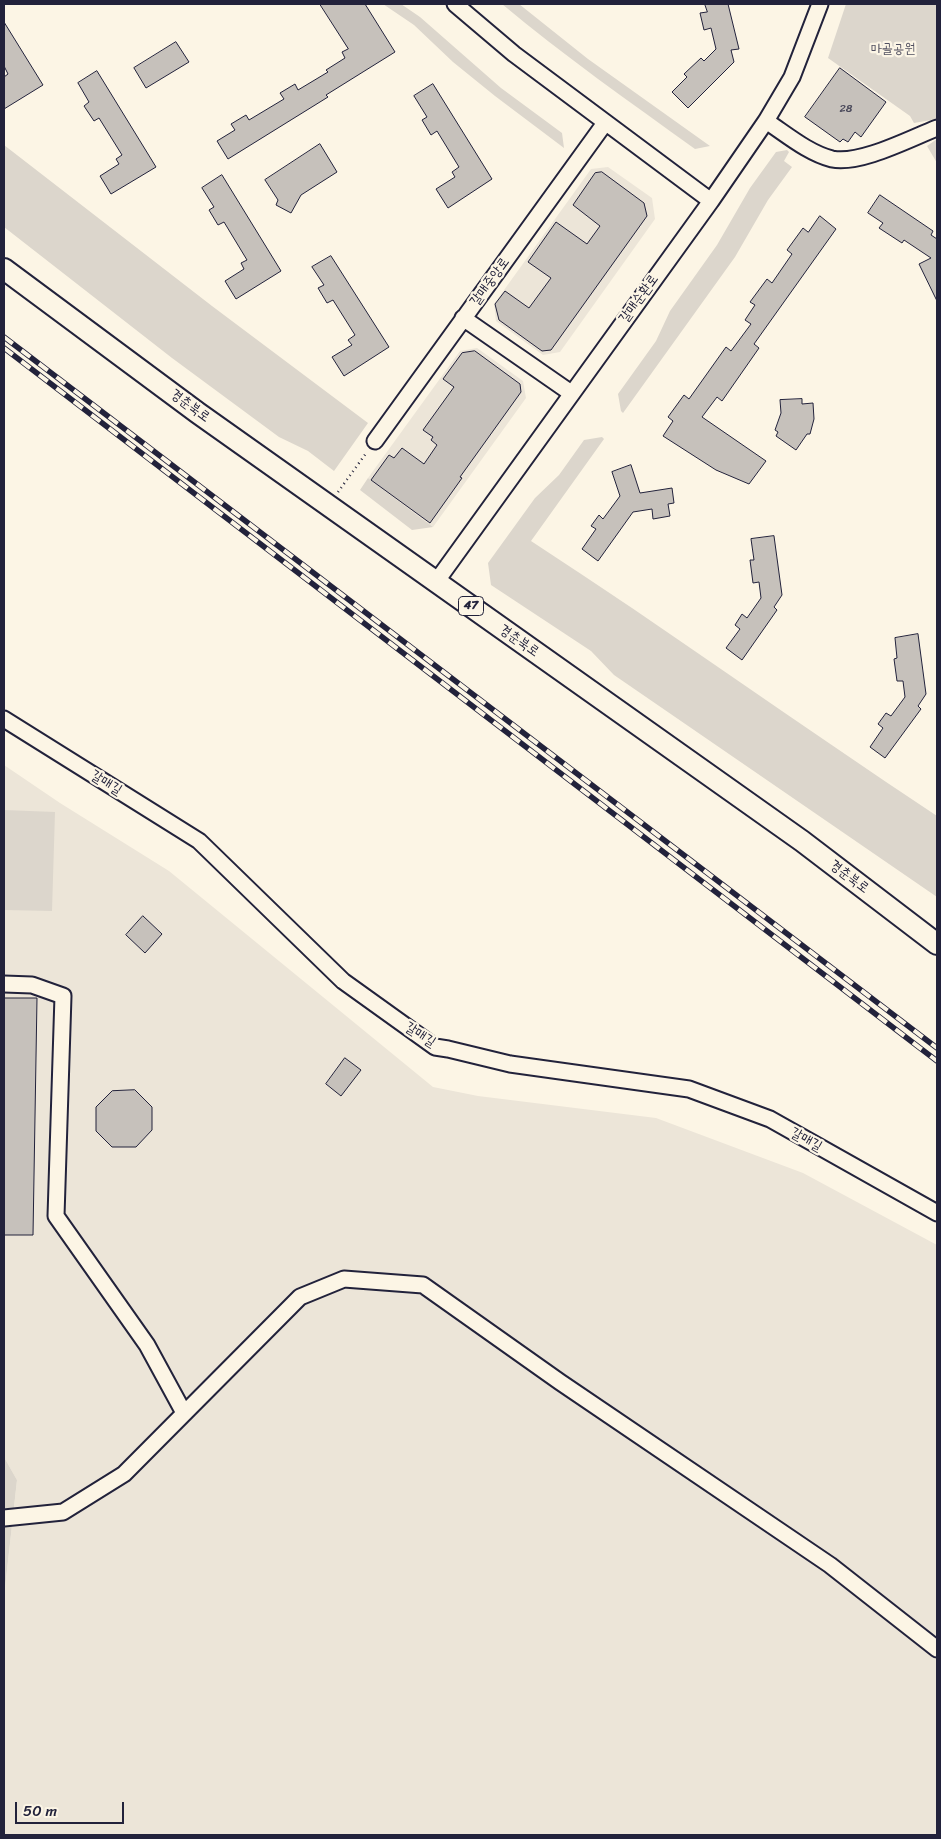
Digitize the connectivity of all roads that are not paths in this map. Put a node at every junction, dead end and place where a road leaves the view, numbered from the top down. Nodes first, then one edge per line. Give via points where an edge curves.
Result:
1 (455, 4) edge
2 (820, 4) edge
3 (766, 121) junction
4 (605, 123) junction
5 (937, 128) edge
6 (711, 201) junction
7 (4, 269) edge
8 (463, 318) junction
9 (571, 393) junction
10 (375, 441) road end
11 (436, 582) junction
12 (4, 719) edge
13 (937, 944) edge
14 (4, 984) edge
15 (937, 1214) edge
16 (184, 1413) junction
17 (4, 1518) edge
18 (937, 1648) edge

1 - 4 street via 514,54
2 - 3 street, 갈매순환로 via 792,78
3 - 5 street via 819,154 846,160 871,154
3 - 6 street, 갈매순환로
4 - 6 street
4 - 8 street, 갈매중앙로
6 - 9 street, 갈매순환로
7 - 11 main road, 경춘북로 / 47 via 198,413
8 - 9 street
8 - 10 street, 갈매중앙로
9 - 11 street, 갈매순환로
11 - 13 main road, 경춘북로 / 47 via 802,841
12 - 15 street, 갈매길 via 199,841 343,981 435,1047 510,1064 689,1089 770,1119
14 - 16 street via 32,985 63,996 56,1216 147,1346
16 - 17 street via 124,1474 63,1512
16 - 18 street via 300,1297 344,1279 424,1285 560,1382 830,1565

